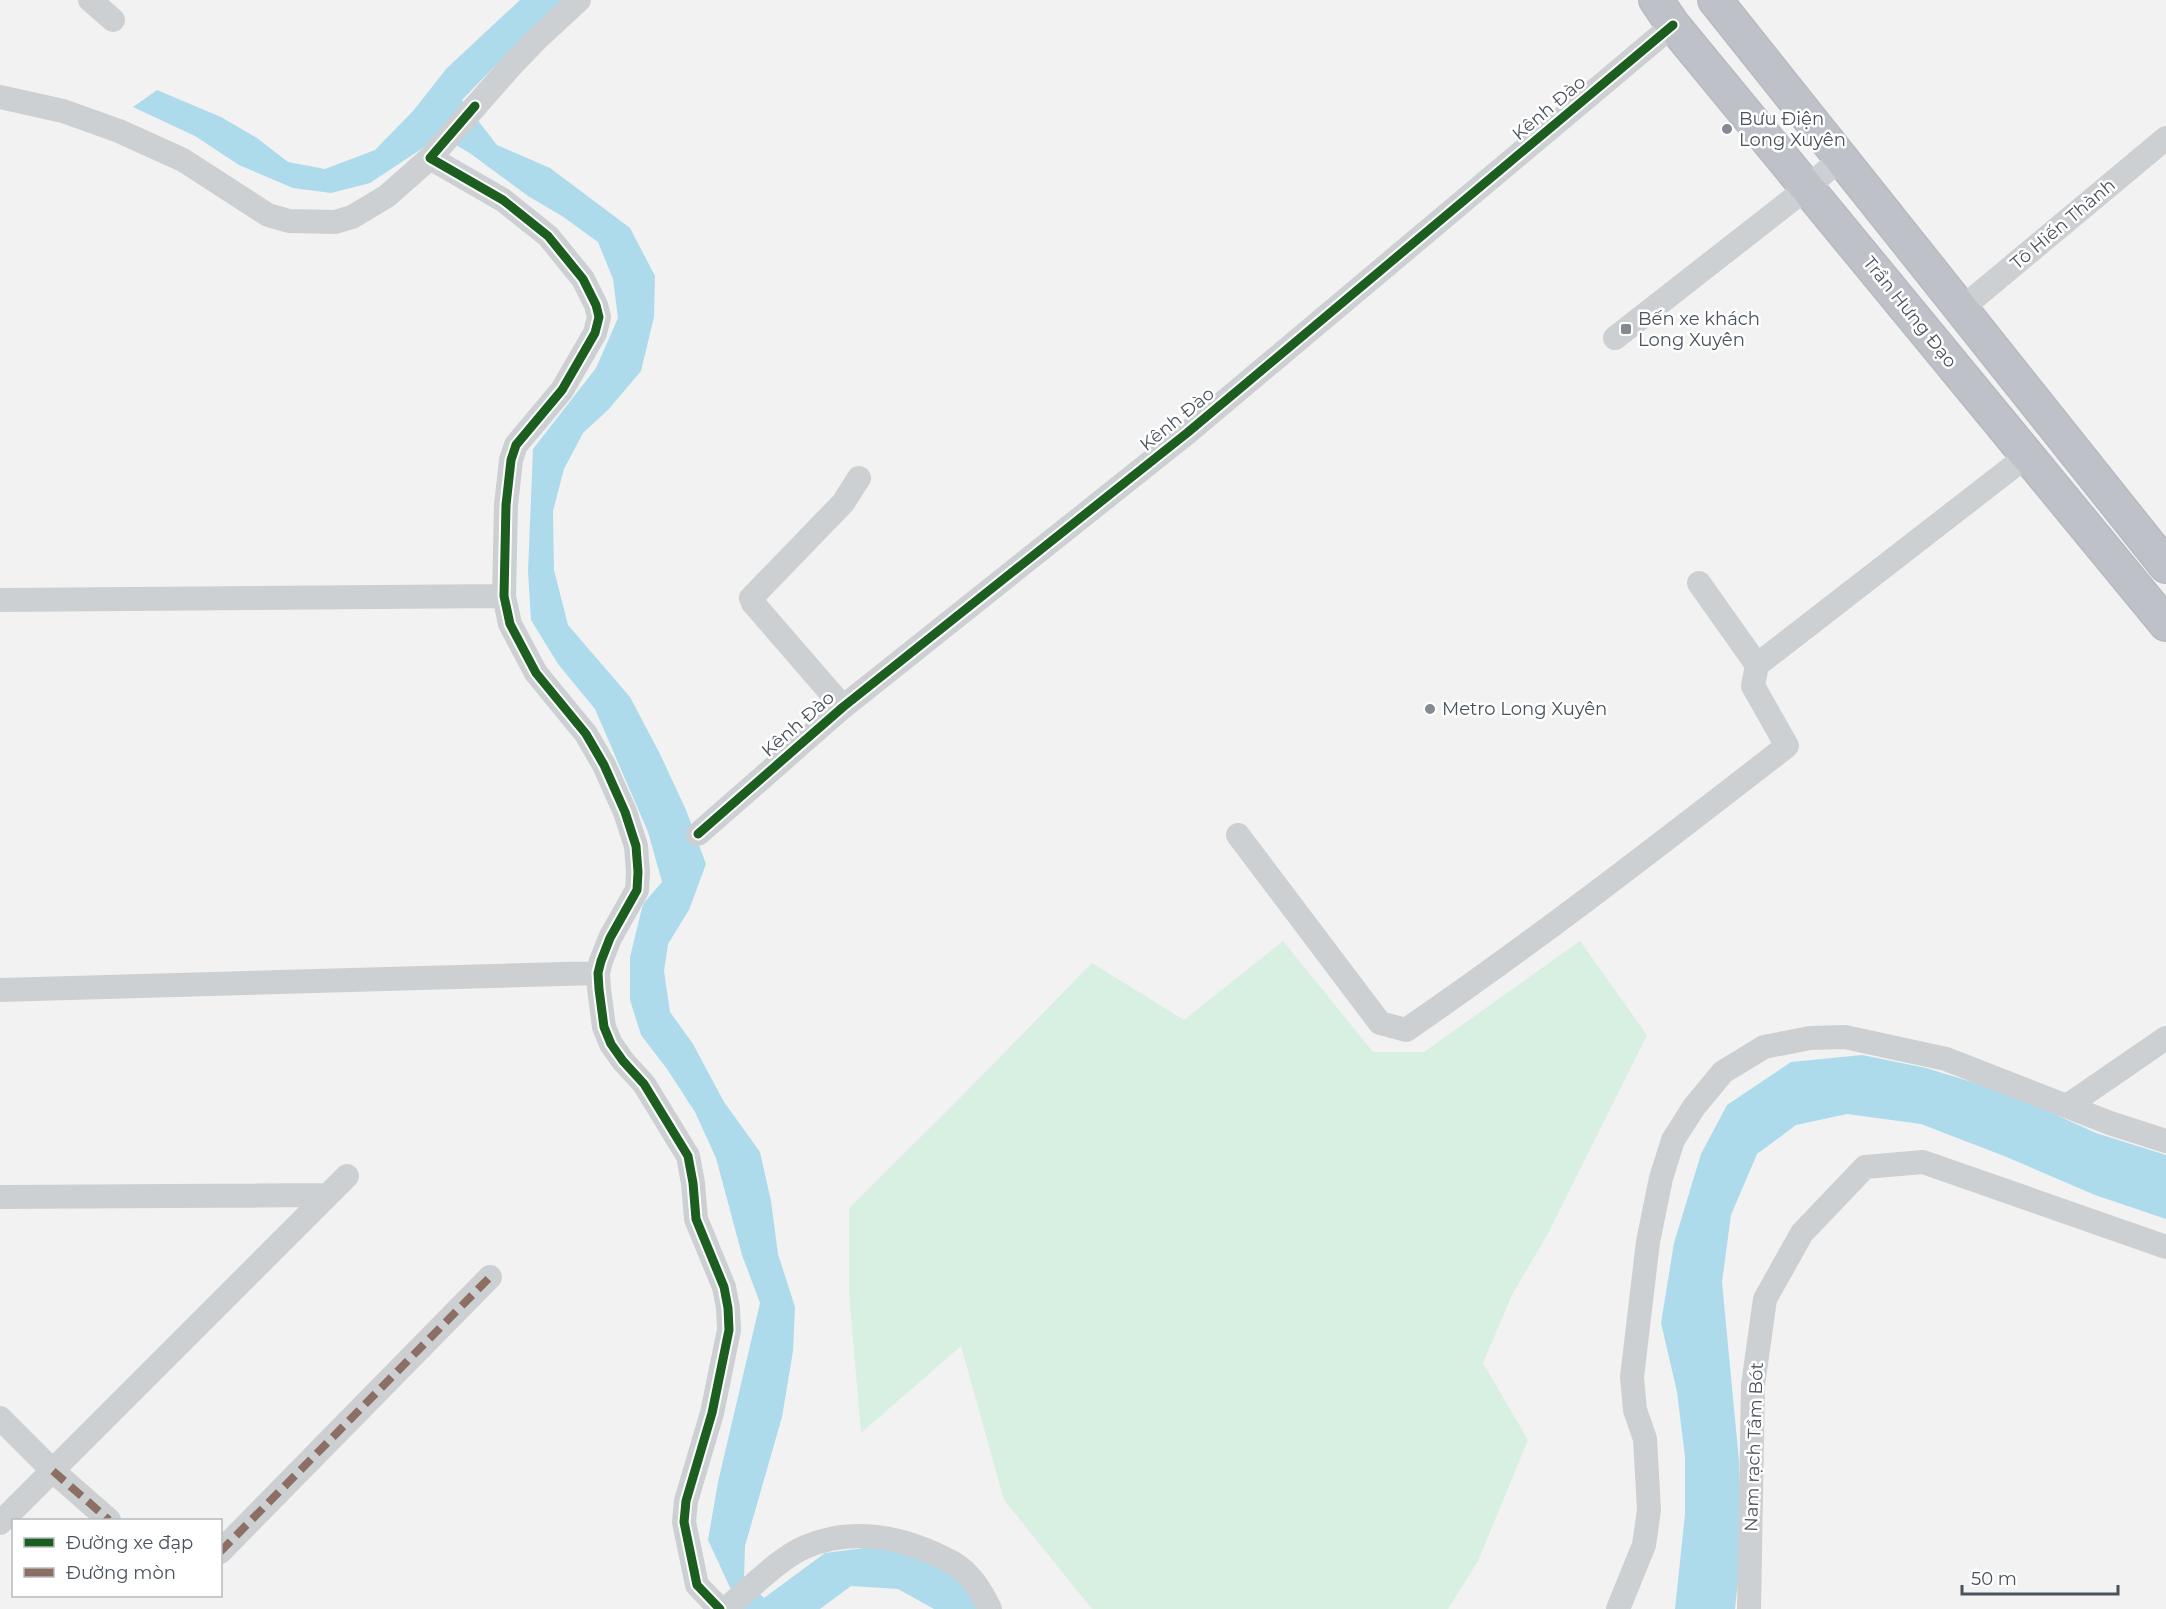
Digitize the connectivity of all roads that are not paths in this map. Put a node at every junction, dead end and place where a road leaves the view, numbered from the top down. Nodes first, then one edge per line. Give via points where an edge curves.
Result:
1 (90, 0) edge
2 (579, 0) edge
3 (1715, 0) edge
4 (1664, 13) edge
5 (113, 20) dead end
6 (0, 97) edge
7 (2166, 138) edge
8 (435, 153) junction
9 (1840, 159) junction
10 (1808, 187) junction
11 (1961, 309) junction
12 (1615, 338) dead end
13 (2028, 455) junction
14 (859, 478) dead end
15 (2166, 566) edge
16 (1699, 583) dead end
17 (504, 596) junction
18 (0, 600) edge
19 (2166, 624) edge
20 (1757, 665) junction
21 (843, 707) junction
22 (698, 834) dead end
23 (1238, 835) dead end
24 (598, 973) junction
25 (0, 990) edge
26 (2166, 1038) edge
27 (2067, 1106) junction
28 (2166, 1141) edge
29 (347, 1176) dead end
30 (328, 1195) junction
31 (0, 1197) edge
32 (2166, 1247) edge
33 (490, 1277) dead end
34 (0, 1418) edge
35 (53, 1471) junction
36 (107, 1519) edge
37 (0, 1523) edge
38 (222, 1550) edge
39 (725, 1608) edge
40 (990, 1609) edge
41 (1618, 1609) edge
42 (1749, 1609) edge

1 - 5 street
2 - 8 street via 537,38
3 - 9 highway
4 - 10 highway, Trần Hưng Đạo
4 - 21 street, Kênh Đào via 1186,433
6 - 8 street via 63,111 118,131 183,160 268,215 289,221 335,222 352,217 387,196
7 - 11 street, Tô Hiến Thành
8 - 17 street via 548,236 584,279 598,317 595,333 562,390 516,445 506,505
9 - 10 street
9 - 11 highway
10 - 12 street
10 - 13 highway, Trần Hưng Đạo
11 - 15 highway
13 - 19 highway, Trần Hưng Đạo
13 - 20 street
14 - 21 street via 843,503 751,598
16 - 20 street
17 - 18 street
17 - 24 street via 510,624 536,673 585,734 604,765 636,846 637,890 610,938
20 - 23 street via 1753,686 1787,746 1636,863 1406,1030 1380,1023
21 - 22 street, Kênh Đào
24 - 25 street
24 - 39 street via 604,1027 610,1044 644,1084 688,1156 696,1219 724,1287 729,1330 684,1521 697,1585
26 - 27 street
27 - 28 street
27 - 41 street via 1946,1059 1845,1037 1810,1038 1764,1047 1723,1072 1673,1140 1648,1242 1632,1377 1635,1410 1645,1439 1649,1510 1644,1545
29 - 30 street
30 - 31 street
30 - 35 street
32 - 42 street, Nam rạch Tầm Bót via 1923,1162 1865,1167 1802,1233 1765,1299 1753,1385
33 - 38 street
34 - 35 street
35 - 36 street
35 - 37 street
39 - 40 street via 783,1559 804,1548 830,1539 874,1536 914,1545 952,1561 980,1588

